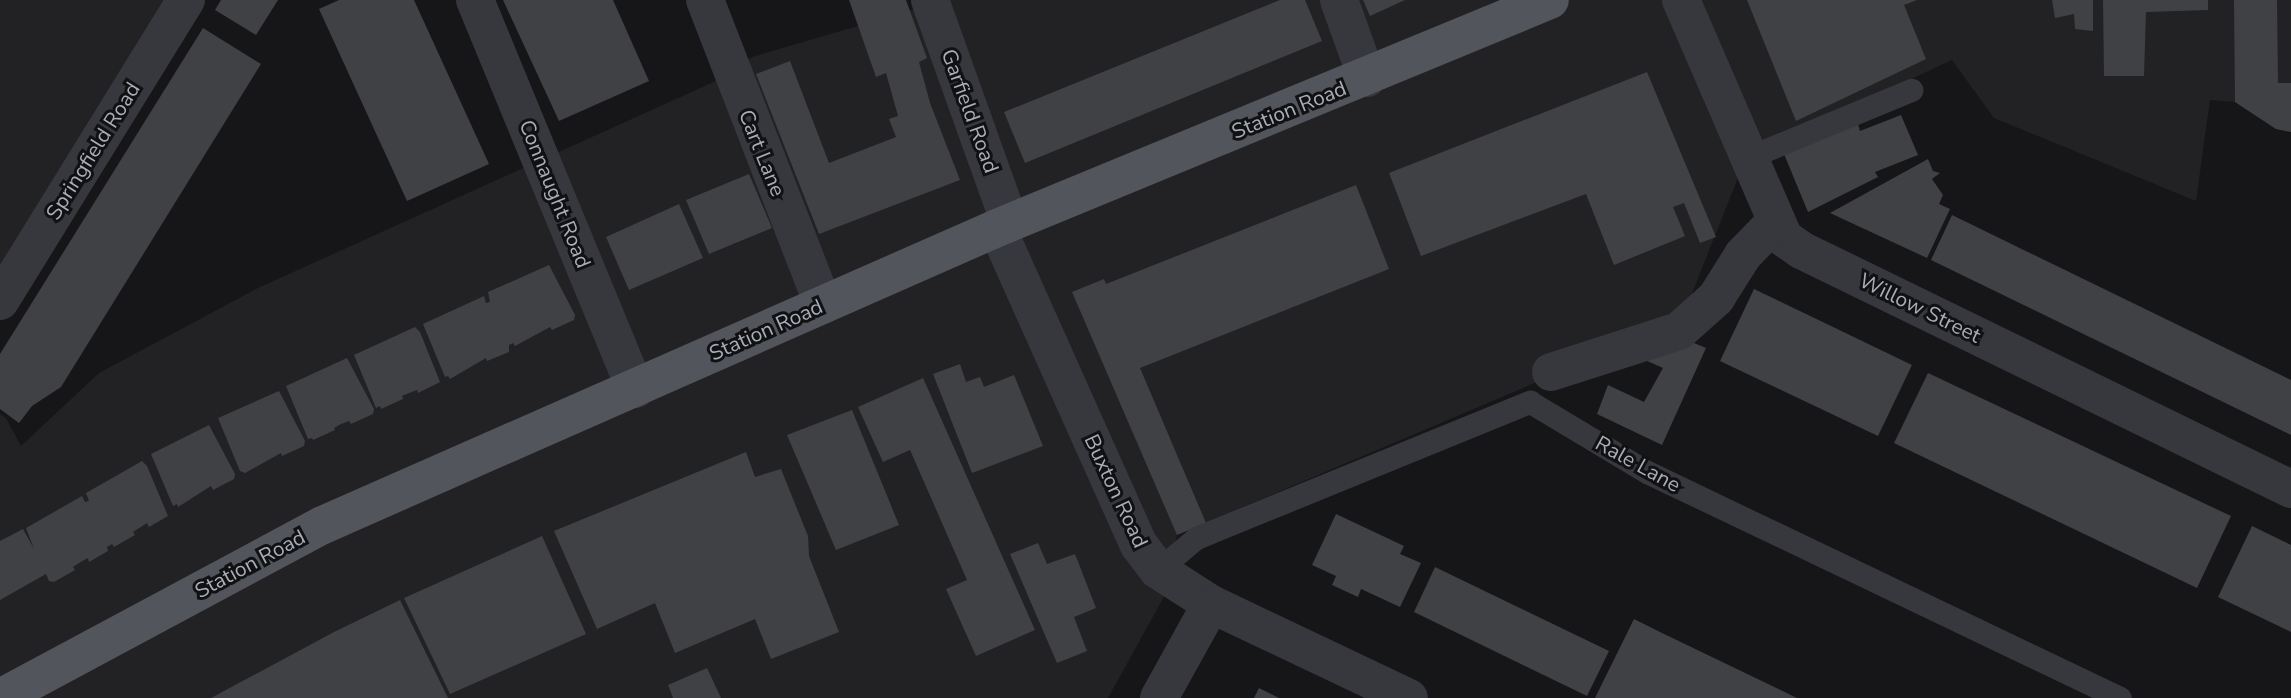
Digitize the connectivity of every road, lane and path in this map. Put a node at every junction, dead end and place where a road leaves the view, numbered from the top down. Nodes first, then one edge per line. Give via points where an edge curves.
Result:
1 (186, 0) edge
2 (474, 0) edge
3 (705, 0) edge
4 (930, 0) edge
5 (1339, 0) edge
6 (1550, 0) edge
7 (1681, 0) edge
8 (1367, 78) junction
9 (1911, 90) dead end
10 (1748, 158) junction
11 (1775, 222) junction
12 (1004, 225) junction
13 (0, 301) edge
14 (822, 305) junction
15 (1551, 372) dead end
16 (635, 388) junction
17 (2291, 489) edge
18 (1158, 570) junction
19 (1211, 604) junction
20 (0, 698) edge
21 (1159, 698) edge
22 (1409, 698) edge
23 (2120, 698) edge

1 - 13 street, Springfield Road
2 - 16 street, Connaught Road
3 - 14 street, Cart Lane
4 - 12 street, Garfield Road
5 - 8 street
6 - 8 main road, Station Road
7 - 10 street, Willow Street
8 - 12 main road, Station Road
9 - 10 lane
10 - 11 street, Willow Street
11 - 15 street via 1743,255 1716,298 1679,331
11 - 17 street, Willow Street via 1784,238 1801,250
12 - 14 main road, Station Road
12 - 18 street, Buxton Road via 1139,545
14 - 16 main road, Station Road
16 - 20 main road, Station Road via 323,525
18 - 19 street, Buxton Road
18 - 23 lane, Rale Lane via 1196,538 1530,402 1647,472
19 - 21 street
19 - 22 street, Buxton Road

